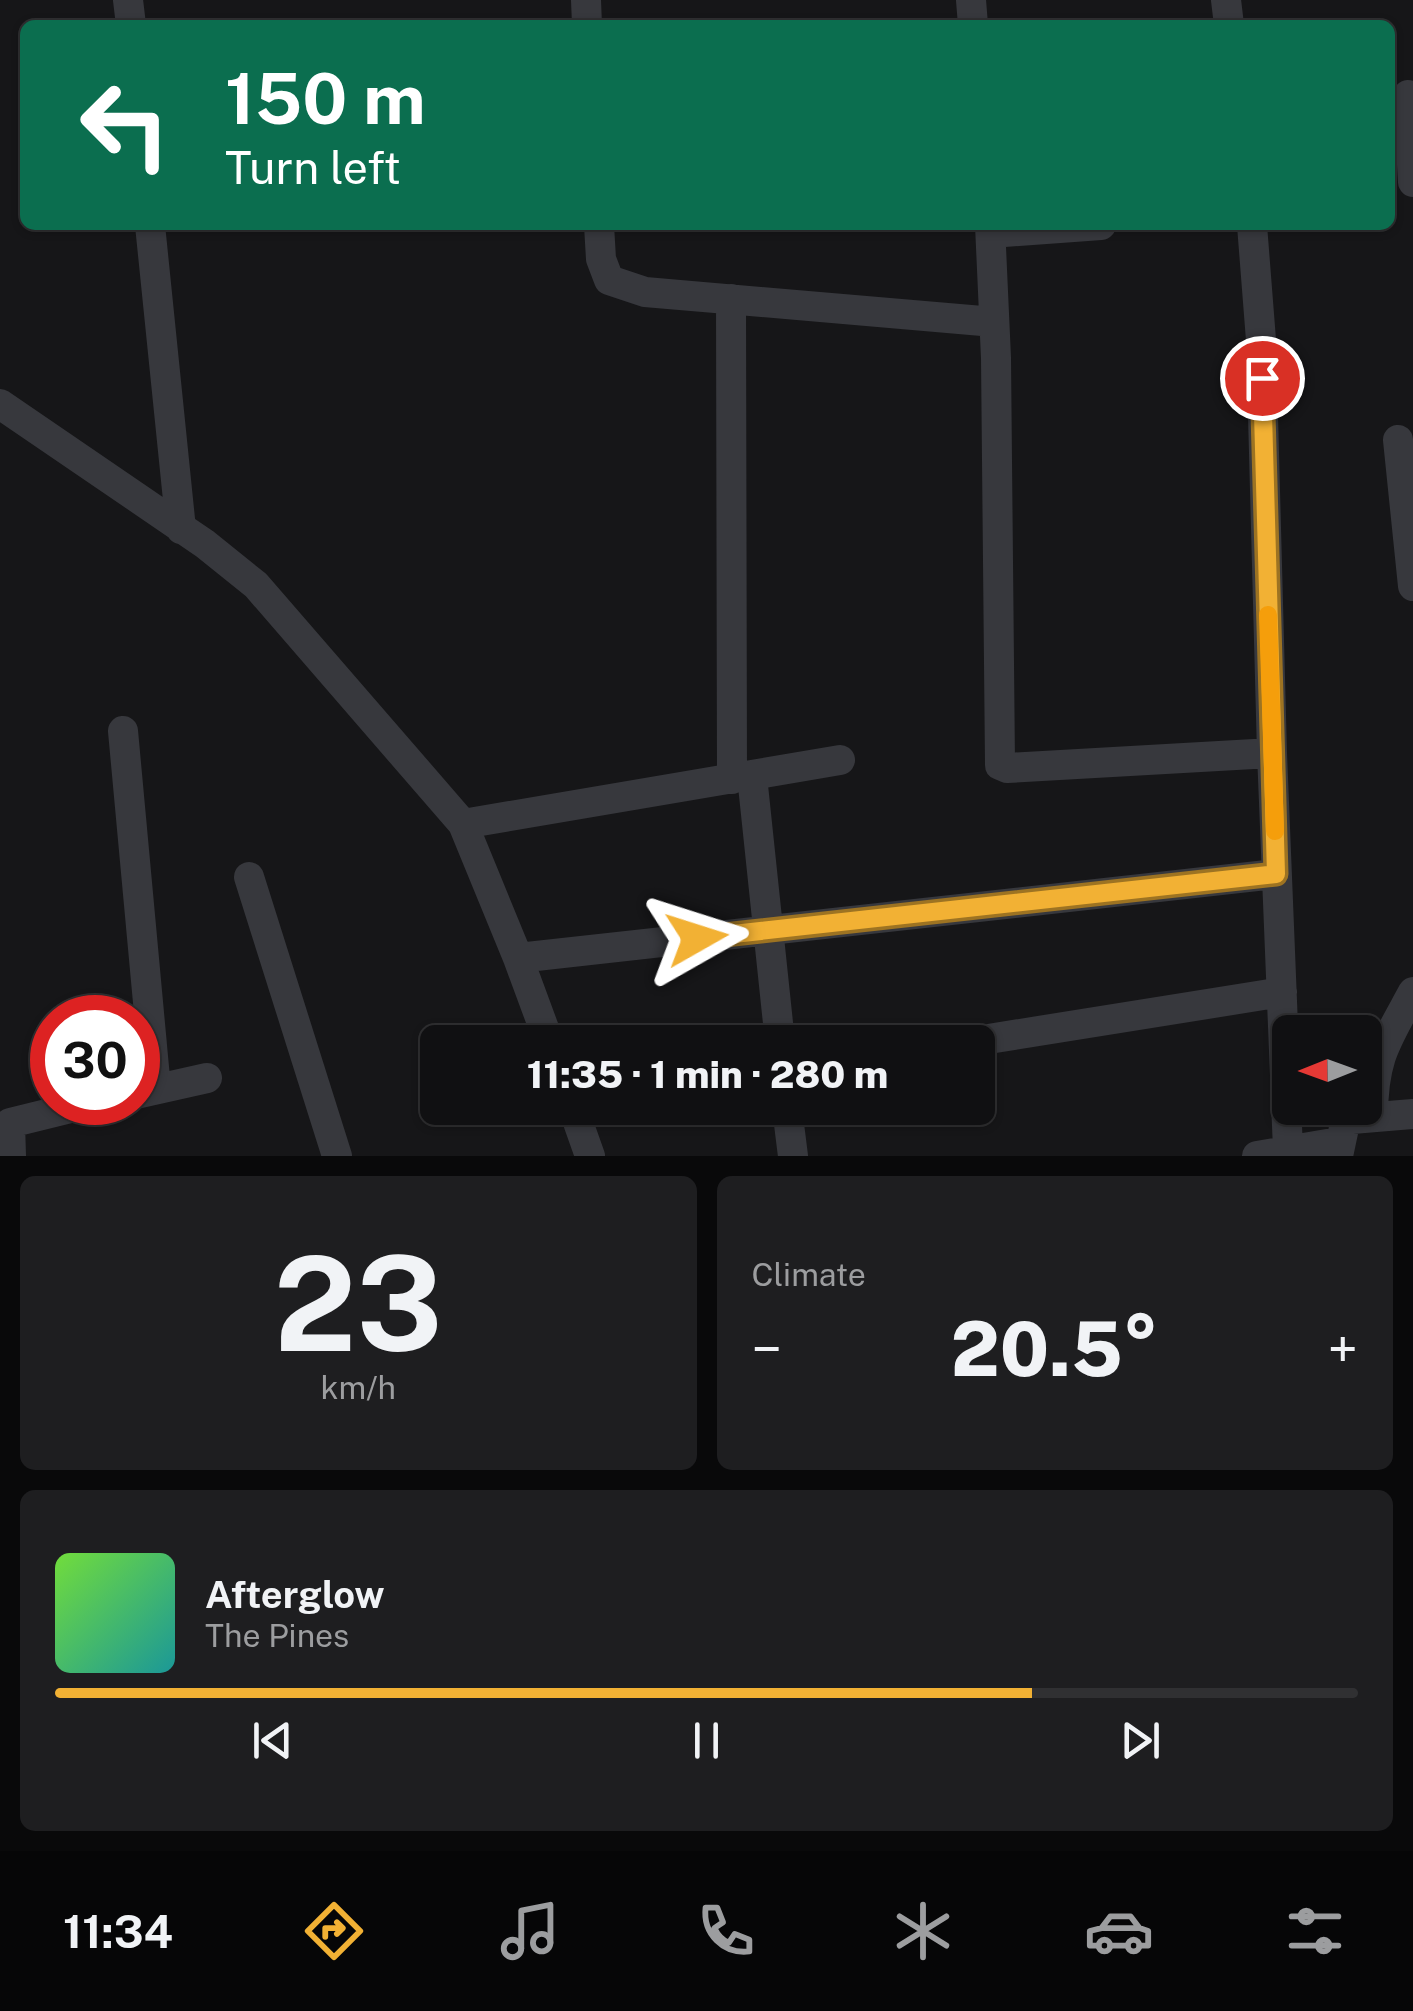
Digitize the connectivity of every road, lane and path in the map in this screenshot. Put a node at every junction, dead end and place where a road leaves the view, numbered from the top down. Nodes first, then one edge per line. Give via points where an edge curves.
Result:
1 (1408, 95) dead end
2 (1413, 165) edge
3 (150, 230) edge
4 (599, 230) edge
5 (991, 230) edge
6 (1252, 230) edge
7 (731, 299) junction
8 (994, 322) junction
9 (0, 404) edge
10 (1398, 440) dead end
11 (180, 529) junction
12 (1413, 586) edge
13 (123, 731) dead end
14 (1272, 754) junction
15 (840, 760) dead end
16 (742, 777) junction
17 (462, 824) junction
18 (1276, 874) junction
19 (249, 878) dead end
20 (768, 931) junction
21 (518, 958) junction
22 (1282, 992) junction
23 (1413, 992) edge
24 (141, 995) edge
25 (543, 1025) edge
26 (778, 1025) edge
27 (995, 1038) edge
28 (1382, 1049) edge
29 (207, 1078) dead end
30 (160, 1088) edge
31 (1413, 1114) edge
32 (1382, 1116) edge
33 (30, 1118) edge
34 (578, 1125) edge
35 (787, 1125) edge
36 (1338, 1149) edge
37 (1288, 1150) junction
38 (788, 1155) edge
39 (11, 1156) edge
40 (337, 1156) edge
41 (590, 1156) edge
42 (1257, 1156) edge

1 - 2 street
3 - 11 street
4 - 7 street via 609,280 645,292
5 - 8 street
6 - 14 street
7 - 8 street
7 - 16 street
8 - 14 street via 1000,764
9 - 11 street
10 - 12 street
11 - 17 street via 256,585
13 - 24 street
14 - 18 street
15 - 16 street
16 - 17 street
16 - 20 street
17 - 21 street
18 - 20 street
18 - 22 street
19 - 40 street
20 - 21 street
20 - 26 street
21 - 25 street
22 - 27 street
22 - 37 street
23 - 28 street
29 - 30 street
31 - 32 street
33 - 39 street via 10,1123
34 - 41 street
35 - 38 street
36 - 37 street
37 - 42 street

